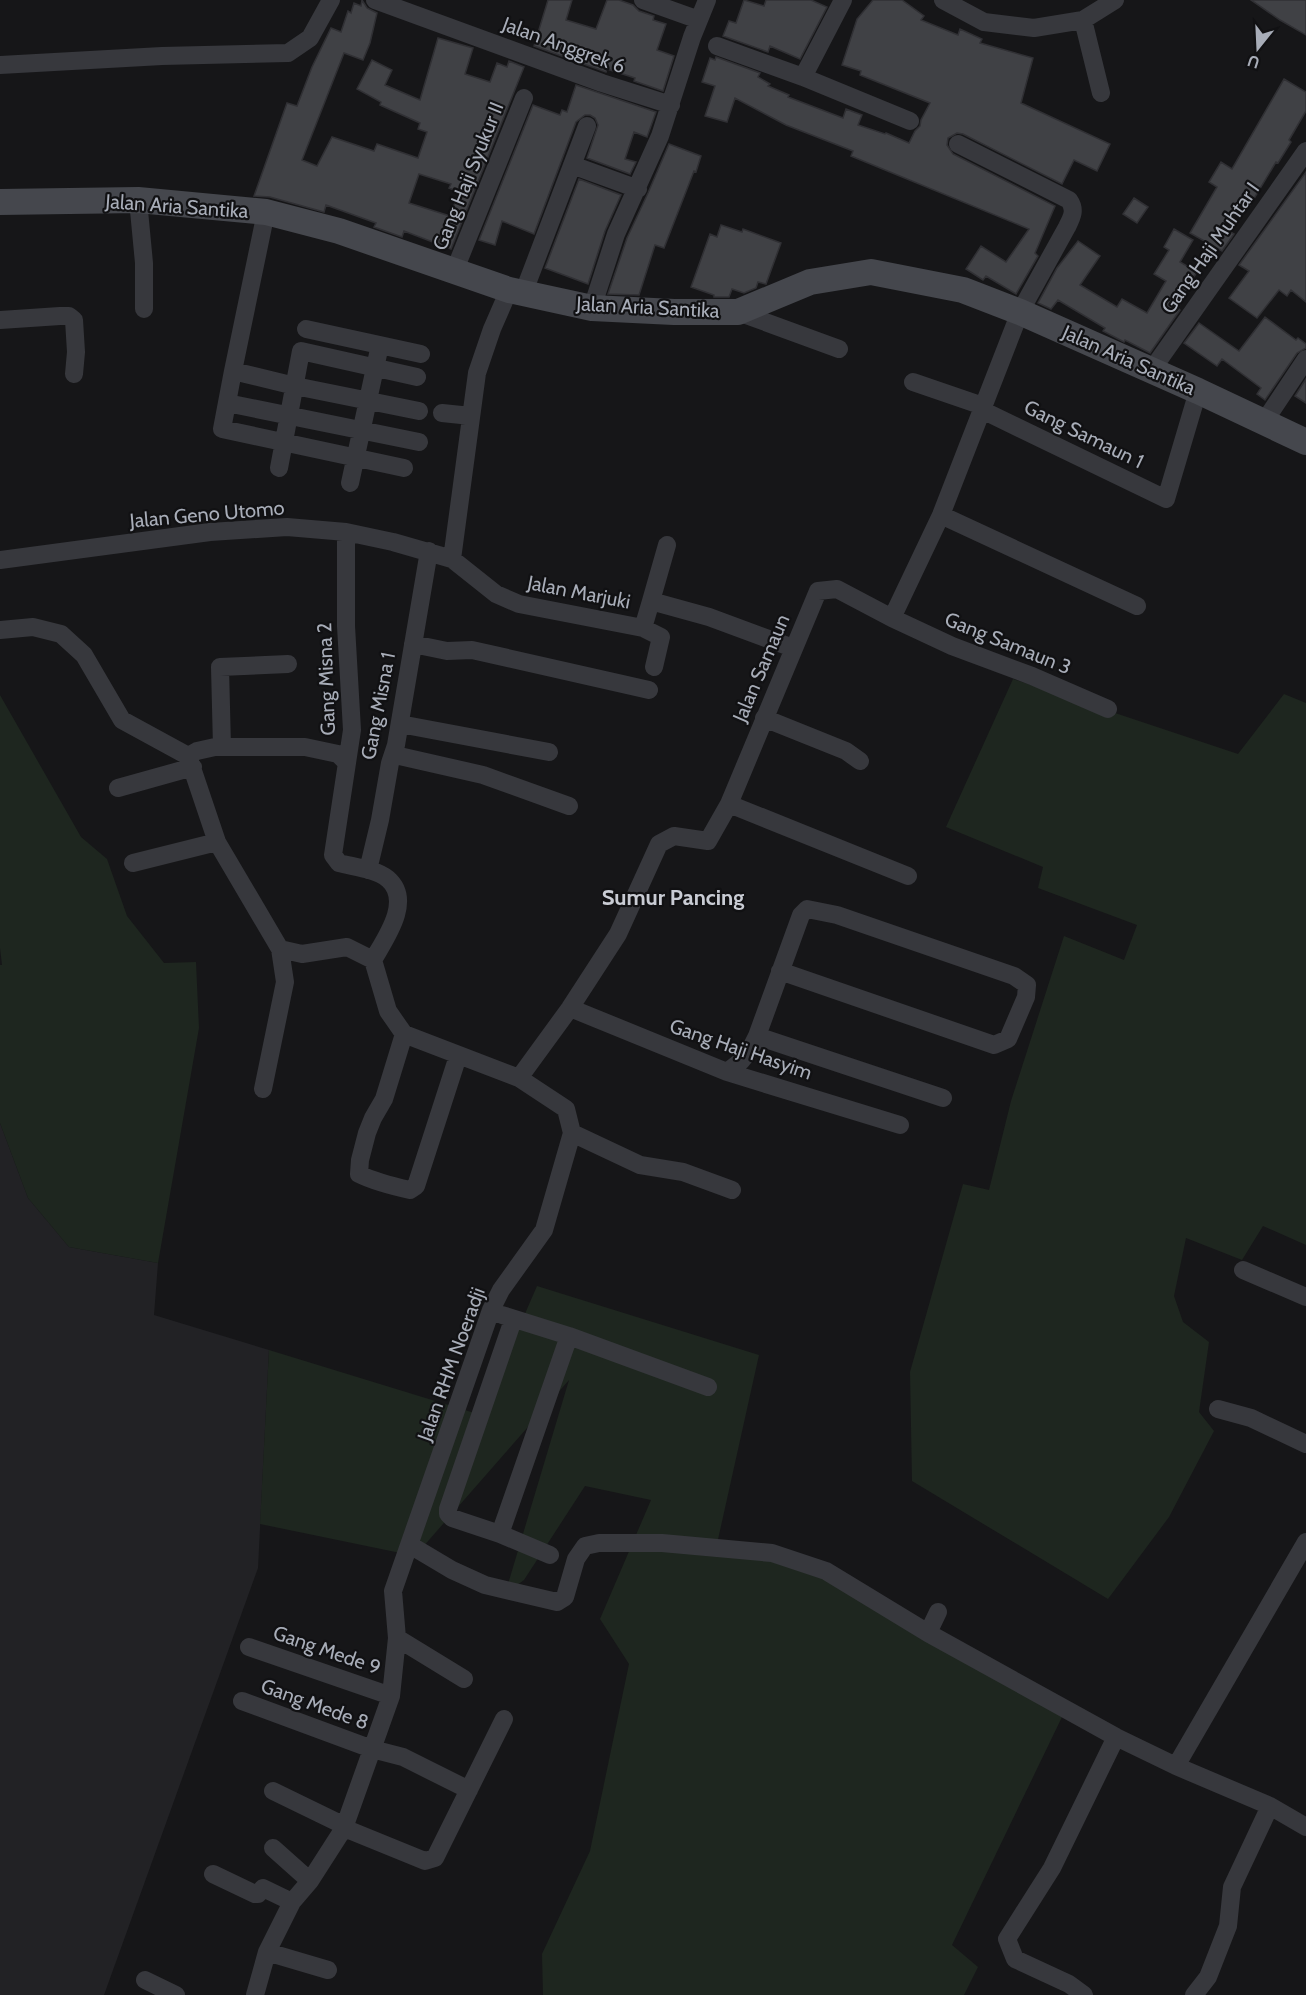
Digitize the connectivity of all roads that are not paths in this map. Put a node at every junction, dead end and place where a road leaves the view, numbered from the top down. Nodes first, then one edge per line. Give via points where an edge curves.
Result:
1 (331, 0) edge
2 (375, 0) edge
3 (643, 0) edge
4 (707, 0) edge
5 (843, 0) edge
6 (943, 0) edge
7 (1115, 0) edge
8 (699, 20) junction
9 (1083, 20) junction
10 (717, 46) dead end
11 (0, 65) edge
12 (803, 77) junction
13 (1101, 93) dead end
14 (524, 98) dead end
15 (670, 105) junction
16 (910, 121) dead end
17 (587, 126) dead end
18 (958, 144) dead end
19 (1306, 151) edge
20 (572, 165) junction
21 (638, 189) junction
22 (138, 200) junction
23 (0, 202) edge
24 (266, 212) junction
25 (454, 272) junction
26 (516, 292) junction
27 (592, 308) junction
28 (144, 309) dead end
29 (738, 312) junction
30 (1020, 312) junction
31 (0, 320) edge
32 (306, 329) dead end
33 (380, 345) junction
34 (839, 349) dead end
35 (421, 354) dead end
36 (1306, 359) edge
37 (375, 367) junction
38 (233, 371) junction
39 (1151, 371) junction
40 (74, 374) dead end
41 (417, 377) dead end
42 (913, 382) dead end
43 (295, 386) junction
44 (1198, 391) junction
45 (368, 401) junction
46 (227, 403) junction
47 (983, 408) junction
48 (419, 411) dead end
49 (442, 413) dead end
50 (289, 416) junction
51 (471, 416) junction
52 (1264, 422) junction
53 (361, 431) junction
54 (284, 442) junction
55 (419, 442) dead end
56 (1306, 442) edge
57 (356, 458) junction
58 (279, 468) dead end
59 (404, 468) dead end
60 (350, 483) dead end
61 (941, 515) junction
62 (346, 532) junction
63 (667, 545) dead end
64 (429, 551) junction
65 (452, 559) junction
66 (0, 561) edge
67 (651, 602) junction
68 (1137, 606) dead end
69 (892, 618) junction
70 (643, 628) junction
71 (0, 630) edge
72 (413, 644) junction
73 (792, 648) junction
74 (288, 664) dead end
75 (654, 667) dead end
76 (649, 690) dead end
77 (1108, 709) dead end
78 (764, 718) junction
79 (400, 724) junction
80 (222, 747) junction
81 (549, 752) dead end
82 (394, 754) junction
83 (860, 761) dead end
84 (190, 762) junction
85 (347, 763) junction
86 (118, 788) dead end
87 (729, 804) junction
88 (569, 806) dead end
89 (217, 842) junction
90 (133, 862) dead end
91 (368, 870) junction
92 (908, 876) dead end
93 (280, 949) junction
94 (373, 960) junction
95 (780, 971) junction
96 (570, 1008) junction
97 (404, 1034) junction
98 (757, 1036) junction
99 (458, 1056) junction
100 (727, 1071) junction
101 (519, 1078) junction
102 (263, 1089) dead end
103 (943, 1098) dead end
104 (900, 1125) dead end
105 (572, 1132) junction
106 (732, 1190) dead end
107 (1243, 1270) dead end
108 (1306, 1297) edge
109 (491, 1310) junction
110 (513, 1320) junction
111 (569, 1336) junction
112 (708, 1387) dead end
113 (1218, 1409) dead end
114 (1306, 1444) edge
115 (500, 1534) junction
116 (1306, 1542) edge
117 (410, 1545) junction
118 (550, 1555) dead end
119 (938, 1612) dead end
120 (928, 1633) junction
121 (397, 1638) junction
122 (249, 1647) dead end
123 (464, 1679) dead end
124 (391, 1696) junction
125 (242, 1701) dead end
126 (504, 1719) dead end
127 (1116, 1737) junction
128 (372, 1749) junction
129 (1176, 1766) junction
130 (469, 1790) junction
131 (273, 1791) dead end
132 (1270, 1806) junction
133 (344, 1827) junction
134 (1306, 1827) edge
135 (273, 1848) dead end
136 (213, 1874) dead end
137 (310, 1881) junction
138 (292, 1902) junction
139 (267, 1952) junction
140 (328, 1970) dead end
141 (145, 1980) dead end
142 (176, 1995) edge
143 (255, 1995) edge
144 (1084, 1995) edge
145 (1194, 1995) edge

1 - 11 street via 310,38 288,53
2 - 15 street, Jalan Anggrek 6
3 - 8 street
4 - 8 street
5 - 12 street
6 - 9 street via 984,22 1034,28
7 - 9 street
8 - 15 street
9 - 13 street
10 - 12 street
12 - 16 street
14 - 25 street, Gang Haji Syukur II
15 - 21 street
17 - 20 street
18 - 30 street via 1069,200 1073,207 1070,222
19 - 39 street, Gang Haji Muhtar I
20 - 21 street
20 - 26 street
21 - 27 street via 616,234
22 - 23 street, Jalan Aria Santika
22 - 24 street, Jalan Aria Santika
22 - 28 street
24 - 25 street, Jalan Aria Santika via 339,231
24 - 38 street
25 - 26 street, Jalan Aria Santika
26 - 27 street, Jalan Aria Santika
26 - 51 street via 477,373
27 - 29 street, Jalan Aria Santika
29 - 30 street, Jalan Aria Santika via 810,282 871,272 963,290
29 - 34 street
30 - 39 street, Jalan Aria Santika
30 - 47 street
31 - 40 street via 69,316 74,320
32 - 33 street
33 - 35 street
33 - 37 street
36 - 52 street
37 - 41 street
37 - 43 street via 301,351
37 - 45 street
38 - 43 street
38 - 46 street
39 - 44 street, Jalan Aria Santika
42 - 47 street, Gang Samaun 1
43 - 45 street
43 - 50 street
44 - 47 street, Gang Samaun 1 via 1166,499
44 - 52 street, Jalan Aria Santika
45 - 48 street
45 - 53 street
46 - 50 street
46 - 54 street via 222,429
47 - 61 street
49 - 51 street
50 - 53 street
50 - 54 street
51 - 65 street
52 - 56 street, Jalan Aria Santika
53 - 55 street
53 - 57 street
54 - 57 street
54 - 58 street
57 - 59 street
57 - 60 street
61 - 68 street
61 - 69 street
62 - 64 street, Jalan Geno Utomo
62 - 66 street, Jalan Geno Utomo via 287,527 210,532
62 - 85 street, Gang Misna 2 via 352,730
63 - 67 street
64 - 65 street, Jalan Geno Utomo
64 - 72 street, Gang Misna 1
65 - 70 street, Jalan Marjuki via 496,594 519,604
67 - 70 street, Jalan Marjuki
67 - 73 street, Jalan Marjuki via 709,617
69 - 73 street, Jalan Samaun via 837,589 818,591
69 - 77 street, Gang Samaun 3
70 - 75 street via 661,637
71 - 84 street via 33,627 61,634 84,655 122,720
72 - 76 street via 447,651 472,650
72 - 79 street, Gang Misna 1
73 - 78 street, Jalan Samaun
74 - 80 street via 220,667
78 - 83 street via 846,751
78 - 87 street, Jalan Samaun
79 - 81 street
79 - 82 street, Gang Misna 1
80 - 84 street via 205,749
80 - 85 street via 304,747 338,754
82 - 88 street via 483,775
82 - 91 street, Gang Misna 1
84 - 86 street
84 - 89 street
85 - 91 street, Gang Misna 2 via 333,855 339,863
87 - 92 street
87 - 96 street, Jalan Samaun via 708,841 674,836 659,844 618,934
89 - 90 street
89 - 93 street
91 - 94 street, Gang Misna 2 via 387,878 395,889 398,906
93 - 94 street via 302,954 347,947
93 - 102 street via 285,982
94 - 97 street via 388,1011
95 - 95 street via 801,915 807,909 837,915 1014,975 1027,985 1026,998 1008,1039 994,1045
95 - 98 street
96 - 100 street, Gang Haji Hasyim
96 - 101 street, Jalan Samaun
97 - 99 street
97 - 99 street via 360,1160 359,1174 385,1185 413,1190 416,1186
98 - 100 street via 741,1061
98 - 103 street
99 - 101 street
100 - 104 street, Gang Haji Hasyim
101 - 105 street via 566,1109
105 - 106 street via 640,1165 683,1172
105 - 109 street, Jalan RHM Noeradji via 544,1230
107 - 108 street
109 - 110 street
109 - 117 street, Jalan RHM Noeradji
110 - 111 street
110 - 115 street via 448,1509 452,1518
111 - 112 street
111 - 115 street
113 - 114 street via 1251,1418
115 - 118 street
116 - 129 street
117 - 120 street via 485,1585 557,1602 565,1597 576,1559 585,1546 662,1544 772,1553 826,1570
117 - 121 street, Jalan RHM Noeradji via 393,1591
119 - 120 street
120 - 127 street
121 - 123 street
121 - 124 street, Jalan RHM Noeradji
122 - 124 street, Gang Mede 9
124 - 128 street, Jalan RHM Noeradji
125 - 128 street, Gang Mede 8
126 - 130 street
127 - 129 street
127 - 144 street via 1052,1868 1007,1940 1015,1959
128 - 130 street, Gang Mede 8 via 404,1756
128 - 133 street, Jalan RHM Noeradji
129 - 132 street
130 - 133 street via 439,1852 431,1860 425,1861
131 - 133 street
132 - 134 street
132 - 145 street via 1233,1887 1228,1926 1208,1977
133 - 137 street, Jalan RHM Noeradji
135 - 137 street
136 - 138 street via 255,1894 263,1888
137 - 138 street, Jalan RHM Noeradji
138 - 139 street, Jalan RHM Noeradji
139 - 140 street
139 - 143 street, Jalan RHM Noeradji
141 - 142 street

